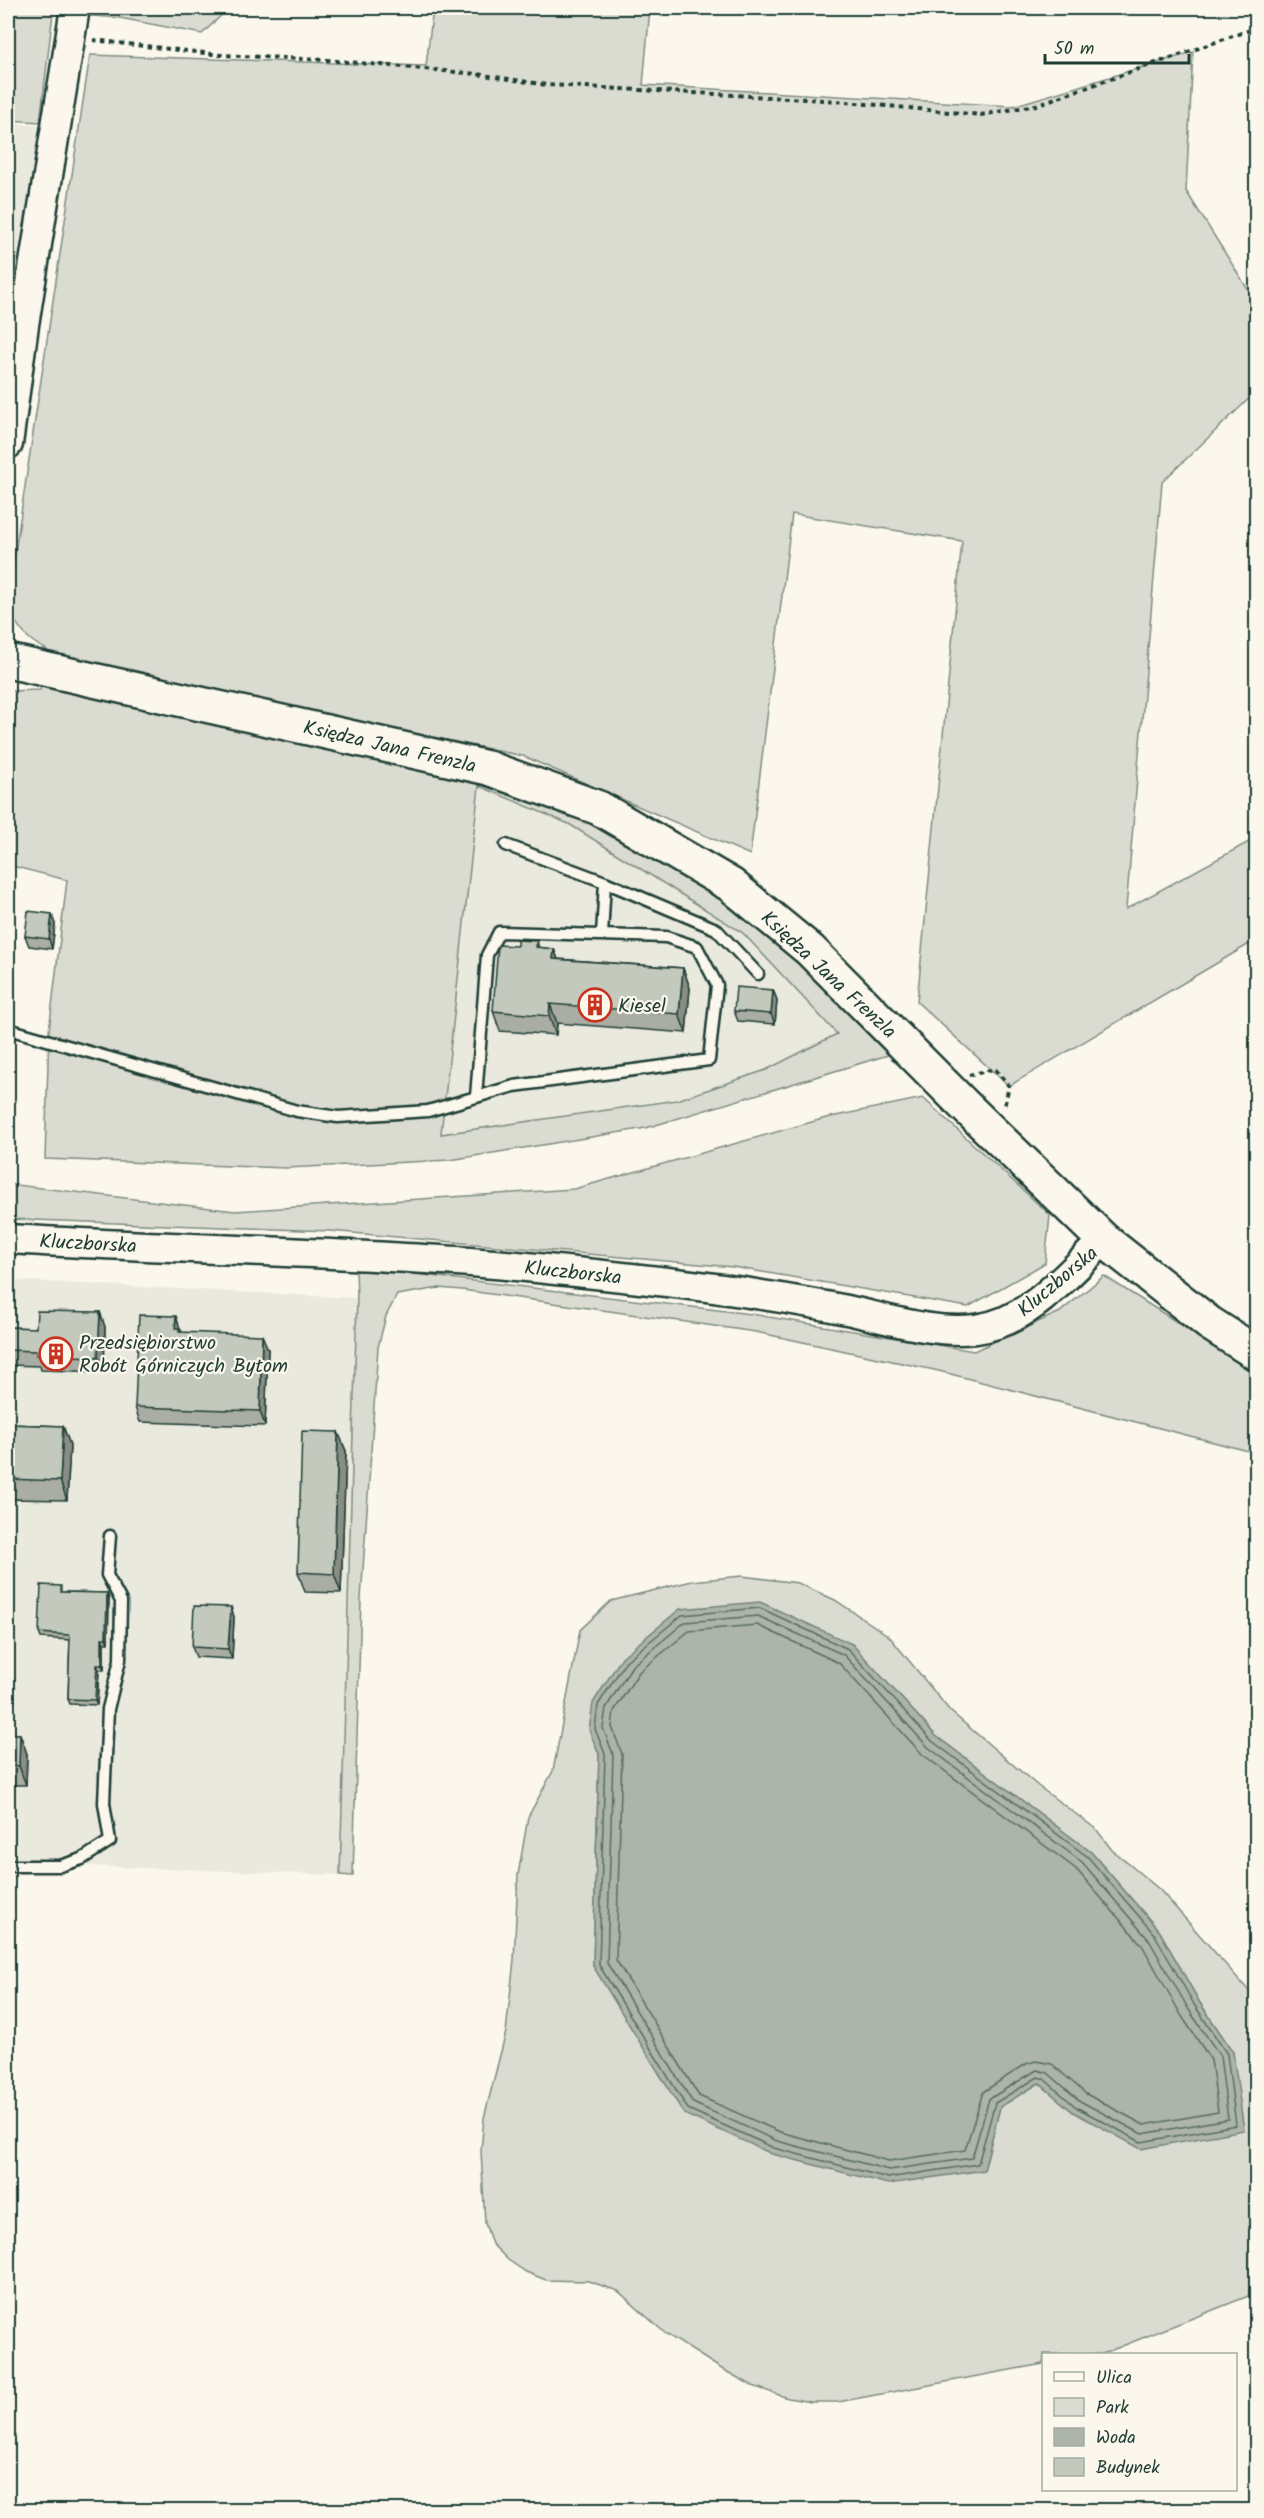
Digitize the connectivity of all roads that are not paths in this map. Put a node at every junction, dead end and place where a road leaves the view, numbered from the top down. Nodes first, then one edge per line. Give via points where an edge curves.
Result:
1 (75, 8) edge
2 (8, 444) edge
3 (8, 661) edge
4 (506, 845) dead end
5 (605, 882) junction
6 (602, 935) junction
7 (758, 974) dead end
8 (8, 1029) edge
9 (476, 1097) junction
10 (8, 1239) edge
11 (1104, 1240) junction
12 (1257, 1353) edge
13 (110, 1536) dead end
14 (8, 1866) edge

1 - 2 street
3 - 11 main road, Księdza Jana Frenzla via 488,768 599,808 731,885 810,950 874,1015 964,1090
4 - 5 lane
5 - 6 lane
5 - 7 lane via 716,929
6 - 9 lane via 499,932 487,955
6 - 9 lane via 666,937 697,947 717,984 709,1060 514,1086
8 - 9 lane via 297,1110 338,1117 428,1112
10 - 11 street, Kluczborska via 489,1264 715,1288 923,1327 963,1330 1017,1317
11 - 12 main road, Księdza Jana Frenzla via 1209,1323
13 - 14 lane via 107,1575 121,1601 120,1660 108,1709 104,1803 110,1841 82,1859 60,1866

